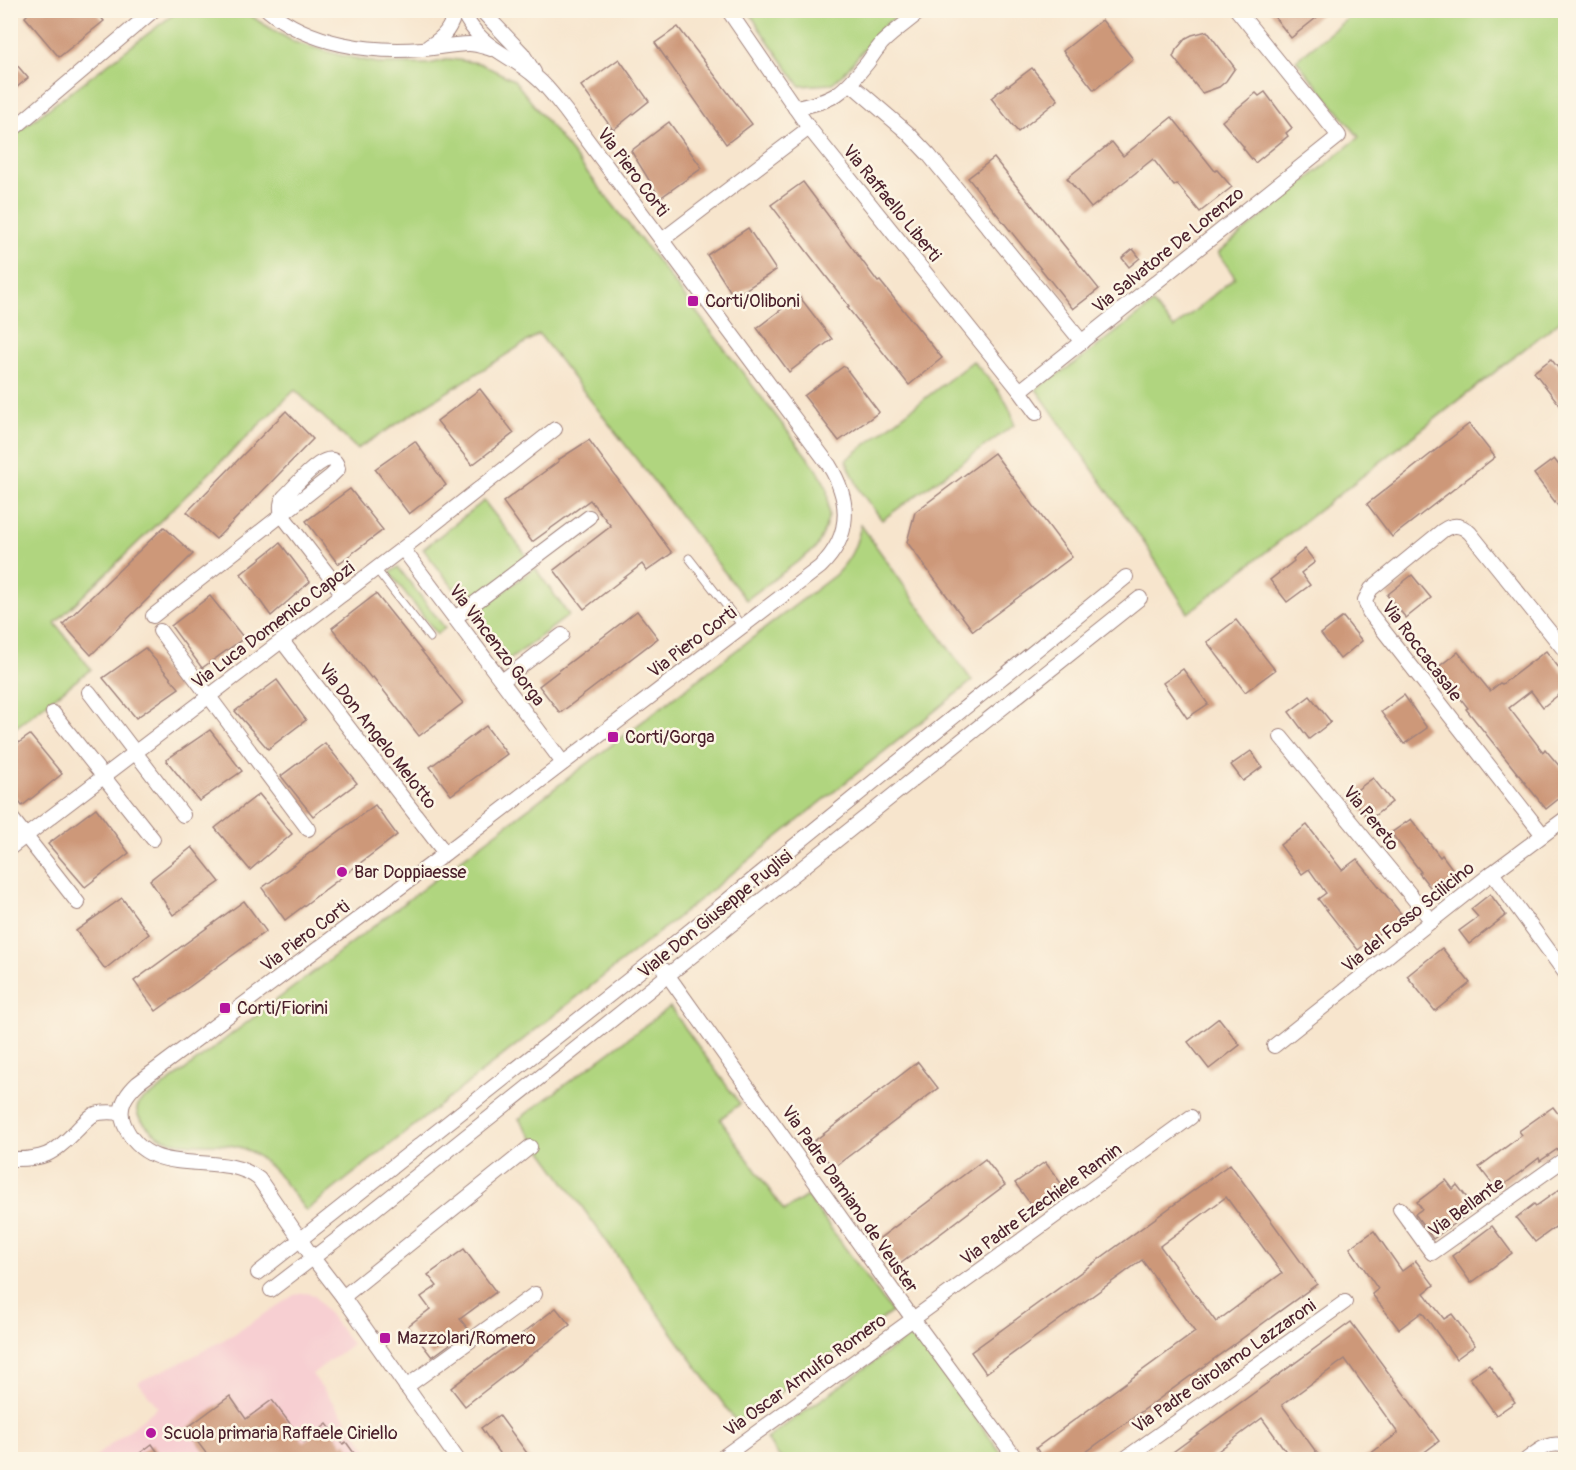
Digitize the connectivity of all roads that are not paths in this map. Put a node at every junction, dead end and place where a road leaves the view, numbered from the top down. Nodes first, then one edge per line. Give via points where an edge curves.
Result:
1 (154, 10) edge
2 (268, 10) edge
3 (455, 10) edge
4 (462, 10) edge
5 (481, 10) edge
6 (728, 10) edge
7 (922, 10) edge
8 (1237, 10) edge
9 (423, 49) junction
10 (493, 49) junction
11 (538, 79) junction
12 (851, 84) junction
13 (795, 108) junction
14 (809, 128) junction
15 (10, 132) edge
16 (662, 240) junction
17 (1082, 342) junction
18 (1020, 391) junction
19 (1036, 413) dead end
20 (555, 429) dead end
21 (589, 517) dead end
22 (402, 549) junction
23 (689, 558) dead end
24 (376, 569) junction
25 (1125, 577) dead end
26 (343, 594) junction
27 (1140, 598) dead end
28 (153, 616) dead end
29 (455, 618) junction
30 (742, 626) junction
31 (160, 631) dead end
32 (562, 635) dead end
33 (430, 638) dead end
34 (282, 641) junction
35 (1566, 652) edge
36 (1008, 673) junction
37 (502, 681) junction
38 (1023, 691) junction
39 (89, 692) dead end
40 (208, 697) junction
41 (53, 713) dead end
42 (1281, 738) dead end
43 (135, 752) junction
44 (563, 763) junction
45 (103, 777) junction
46 (183, 815) dead end
47 (10, 816) edge
48 (1566, 818) edge
49 (308, 829) dead end
50 (1543, 836) junction
51 (26, 837) junction
52 (153, 839) dead end
53 (10, 848) edge
54 (445, 853) junction
55 (1492, 873) junction
56 (78, 903) dead end
57 (1432, 921) junction
58 (655, 959) junction
59 (1566, 974) edge
60 (668, 975) junction
61 (1274, 1046) dead end
62 (121, 1113) junction
63 (1191, 1117) dead end
64 (531, 1147) dead end
65 (1566, 1158) edge
66 (10, 1159) edge
67 (1400, 1209) dead end
68 (300, 1238) junction
69 (313, 1258) junction
70 (258, 1273) dead end
71 (271, 1290) dead end
72 (536, 1294) dead end
73 (343, 1297) junction
74 (1345, 1302) dead end
75 (913, 1319) junction
76 (406, 1387) junction
77 (1566, 1446) edge
78 (458, 1460) edge
79 (719, 1460) edge
80 (1017, 1460) edge
81 (1123, 1460) edge
82 (1526, 1460) edge

1 - 15 street
2 - 9 street via 296,28 336,43 383,50
3 - 9 street via 443,36
4 - 10 street, Via Piero Corti via 474,31
5 - 11 street, Via Piero Corti via 522,53
6 - 13 street, Via Raffaello Liberti
7 - 12 street via 882,43
8 - 17 street, Via Salvatore De Lorenzo via 1339,136
9 - 10 street via 471,44
10 - 11 street, Via Piero Corti
11 - 16 street, Via Piero Corti
12 - 13 street via 827,100
12 - 17 street via 929,154
13 - 14 street, Via Raffaello Liberti
14 - 16 street
14 - 18 street, Via Raffaello Liberti
16 - 30 street, Via Piero Corti via 829,465 843,494 842,535 833,554
17 - 18 street, Via Salvatore De Lorenzo
18 - 19 street, Via Raffaello Liberti
20 - 22 street, Via Luca Domenico Capozi
21 - 29 street
22 - 24 street, Via Luca Domenico Capozi
22 - 29 street, Via Vincenzo Gorga
23 - 30 lane
24 - 26 street, Via Luca Domenico Capozi
24 - 33 lane
25 - 36 street, Viale Don Giuseppe Puglisi
26 - 28 street via 282,515
26 - 34 street, Via Luca Domenico Capozi
27 - 38 street, Viale Don Giuseppe Puglisi
29 - 37 street, Via Vincenzo Gorga
30 - 44 street, Via Piero Corti
31 - 40 street
32 - 37 street
34 - 40 street, Via Luca Domenico Capozi
34 - 54 street, Via Don Angelo Melotto
35 - 50 street, Via Roccacasale via 1463,527 1442,531 1371,589 1365,600 1369,612
36 - 38 street
36 - 58 street, Viale Don Giuseppe Puglisi
37 - 44 street, Via Vincenzo Gorga
38 - 60 street, Viale Don Giuseppe Puglisi
39 - 43 street
40 - 43 street, Via Luca Domenico Capozi
40 - 49 street
41 - 45 street
42 - 57 street, Via Pereto
43 - 45 street, Via Luca Domenico Capozi
43 - 46 street
44 - 54 street, Via Piero Corti
45 - 51 street, Via Luca Domenico Capozi
45 - 52 street
47 - 51 street
48 - 50 street, Via del Fosso Scilicino
50 - 55 street, Via del Fosso Scilicino
51 - 53 street, Via Luca Domenico Capozi
51 - 56 street
54 - 62 street, Via Piero Corti via 138,1083 125,1097
55 - 57 street, Via del Fosso Scilicino
55 - 59 street
57 - 61 street, Via del Fosso Scilicino
58 - 60 street, Via Padre Damiano de Veuster
58 - 68 street, Viale Don Giuseppe Puglisi
60 - 69 street, Viale Don Giuseppe Puglisi
60 - 75 street, Via Padre Damiano de Veuster
62 - 66 street via 94,1115 47,1154
62 - 68 street via 130,1134 157,1157 229,1167 256,1176
63 - 75 street, Via Padre Ezechiele Ramin
64 - 73 street
65 - 67 street, Via Bellante via 1432,1253
68 - 69 street
68 - 70 street, Viale Don Giuseppe Puglisi
69 - 71 street, Viale Don Giuseppe Puglisi
69 - 73 street
72 - 76 street
73 - 76 street
74 - 81 street, Via Padre Girolamo Lazzaroni
75 - 79 street, Via Oscar Arnulfo Romero
75 - 80 street, Via Padre Damiano de Veuster
76 - 78 street
77 - 82 street via 1544,1446

